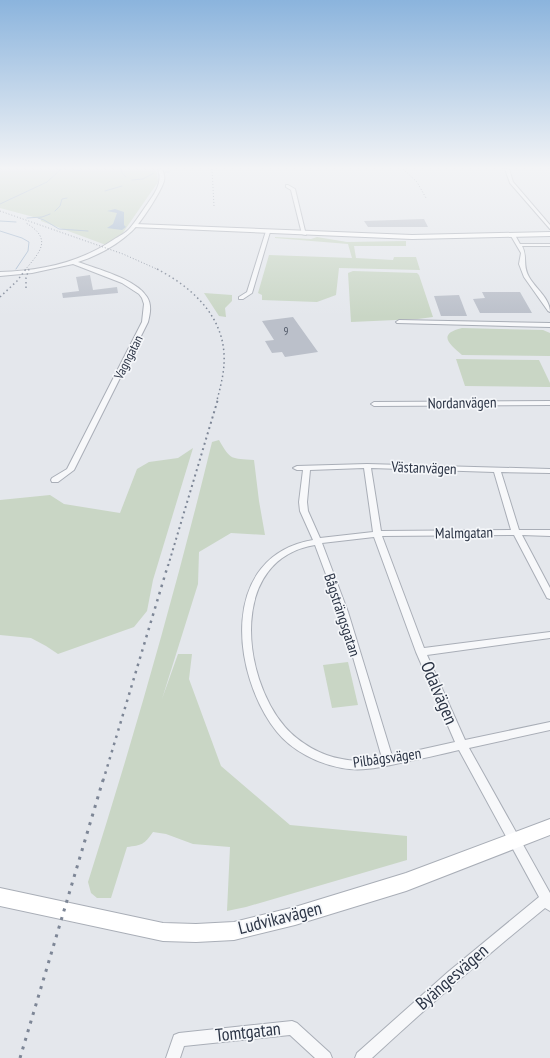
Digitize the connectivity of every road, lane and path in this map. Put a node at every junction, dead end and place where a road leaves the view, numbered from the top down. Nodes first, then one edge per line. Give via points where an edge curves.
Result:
1 (140, 218) edge
2 (300, 218) edge
3 (542, 218) edge
4 (135, 226) junction
5 (550, 228) edge
6 (268, 232) junction
7 (304, 234) junction
8 (550, 234) edge
9 (513, 236) junction
10 (520, 245) junction
11 (550, 245) edge
12 (73, 262) junction
13 (0, 274) edge
14 (241, 298) dead end
15 (550, 310) edge
16 (399, 322) dead end
17 (550, 325) edge
18 (550, 402) edge
19 (374, 404) dead end
20 (367, 466) junction
21 (297, 468) dead end
22 (307, 468) junction
23 (497, 470) junction
24 (550, 471) edge
25 (55, 480) dead end
26 (516, 532) junction
27 (550, 533) edge
28 (378, 534) junction
29 (317, 540) junction
30 (550, 596) edge
31 (550, 635) edge
32 (421, 652) junction
33 (550, 726) edge
34 (462, 746) junction
35 (388, 761) junction
36 (550, 827) edge
37 (513, 840) junction
38 (0, 897) edge
39 (548, 902) edge
40 (173, 1058) edge
41 (325, 1058) edge
42 (362, 1058) edge

1 - 4 street
2 - 7 street
3 - 5 street
4 - 6 street
4 - 12 street via 114,243
6 - 7 street
6 - 14 street via 249,293
7 - 9 street
8 - 9 street
9 - 10 street
10 - 11 street
10 - 15 street via 523,253 521,264 532,286
12 - 13 street via 39,271
12 - 25 street, Vagngatan via 141,292 145,297 148,312 70,470
16 - 17 street
18 - 19 street, Nordanvägen
20 - 22 street, Västanvägen
20 - 23 street, Västanvägen
20 - 28 street, Odalvägen
21 - 22 street, Västanvägen
22 - 29 street, Bågsträngsgatan via 304,512
23 - 24 street, Västanvägen
23 - 26 street
26 - 27 street, Malmgatan
26 - 28 street, Malmgatan
26 - 30 street
28 - 29 street, Pilbågsvägen
28 - 32 street, Odalvägen
29 - 35 street, Bågsträngsgatan via 344,612
29 - 35 street, Pilbågsvägen via 295,546 275,558 259,575 249,596 246,617 247,646 254,677 264,705 281,730 302,747 329,760 351,765
31 - 32 street
32 - 34 street, Odalvägen
33 - 34 street, Pilbågsvägen
34 - 35 street, Pilbågsvägen
34 - 37 street, Odalvägen
36 - 37 street, Ludvikavägen
37 - 38 street, Ludvikavägen via 406,882 295,916 234,931 163,932
37 - 39 street, Odalvägen
39 - 42 street, Byängesvägen via 487,946
40 - 41 street, Tomtgatan via 179,1040 292,1028

